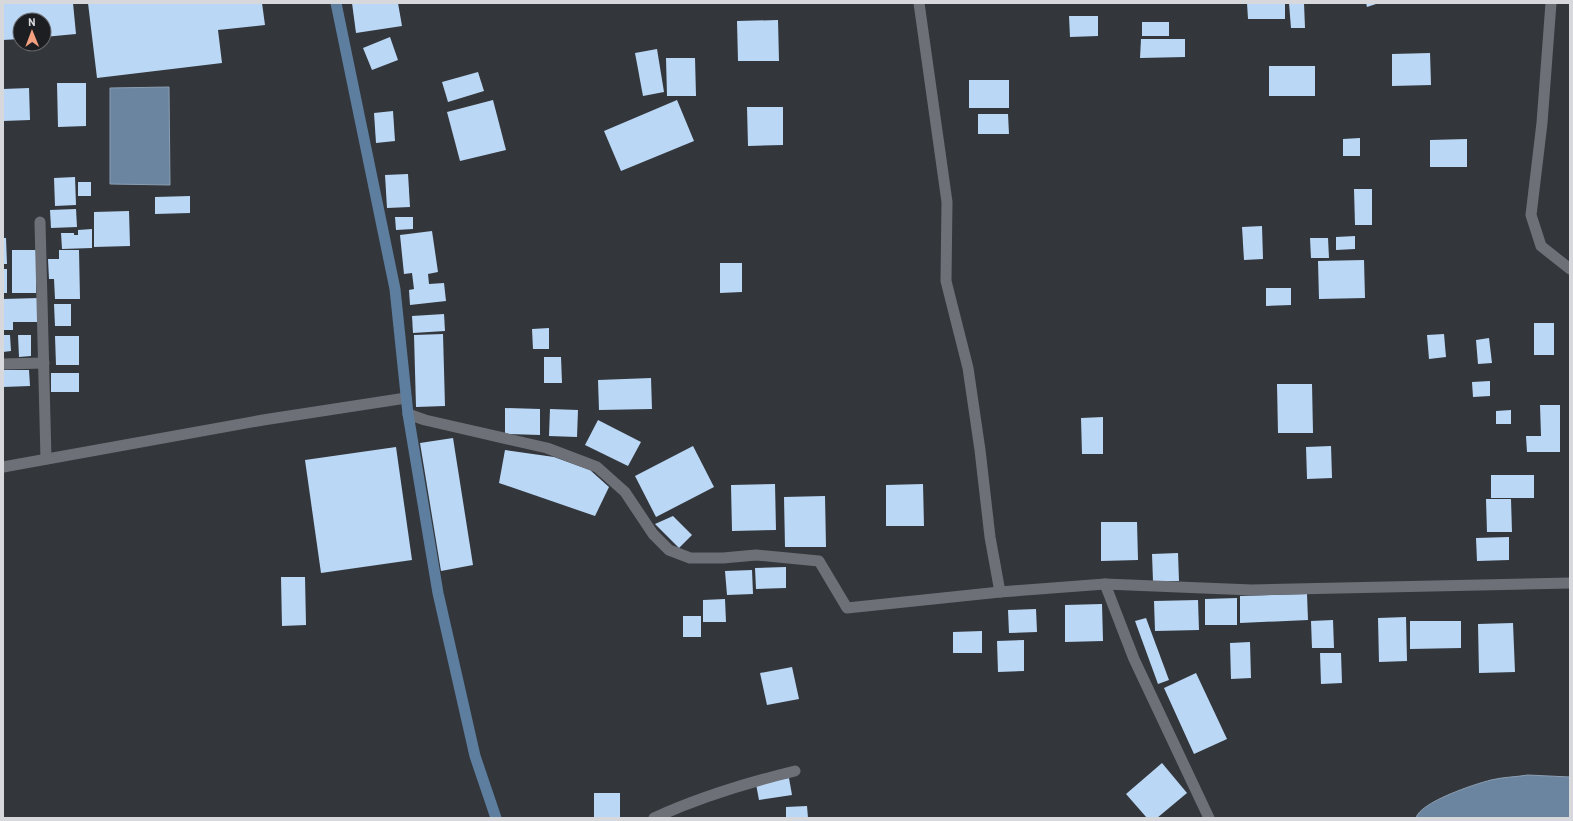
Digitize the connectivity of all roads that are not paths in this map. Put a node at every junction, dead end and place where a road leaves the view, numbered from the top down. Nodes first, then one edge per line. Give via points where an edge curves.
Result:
1 (336, 3) edge
2 (919, 3) edge
3 (1551, 3) edge
4 (40, 222) dead end
5 (1570, 269) edge
6 (44, 362) junction
7 (3, 364) edge
8 (406, 398) junction
9 (408, 414) junction
10 (46, 459) junction
11 (3, 467) edge
12 (1570, 583) edge
13 (1105, 584) junction
14 (1000, 592) junction
15 (795, 771) dead end
16 (496, 818) edge
17 (654, 818) edge
18 (1209, 818) edge

1 - 8 main road via 395,289
2 - 14 street via 947,202 946,281 968,368 990,537
3 - 5 street via 1542,123 1531,215 1541,246
4 - 6 street
6 - 7 street
6 - 10 street
8 - 9 main road
8 - 10 street via 256,421
9 - 14 street via 547,448 597,467 625,492 653,534 668,550 690,558 756,555 819,561 847,608
9 - 16 main road via 438,593 474,756
10 - 11 street
12 - 13 street via 1252,590
13 - 14 street
13 - 18 street via 1134,659
15 - 17 street via 688,802

